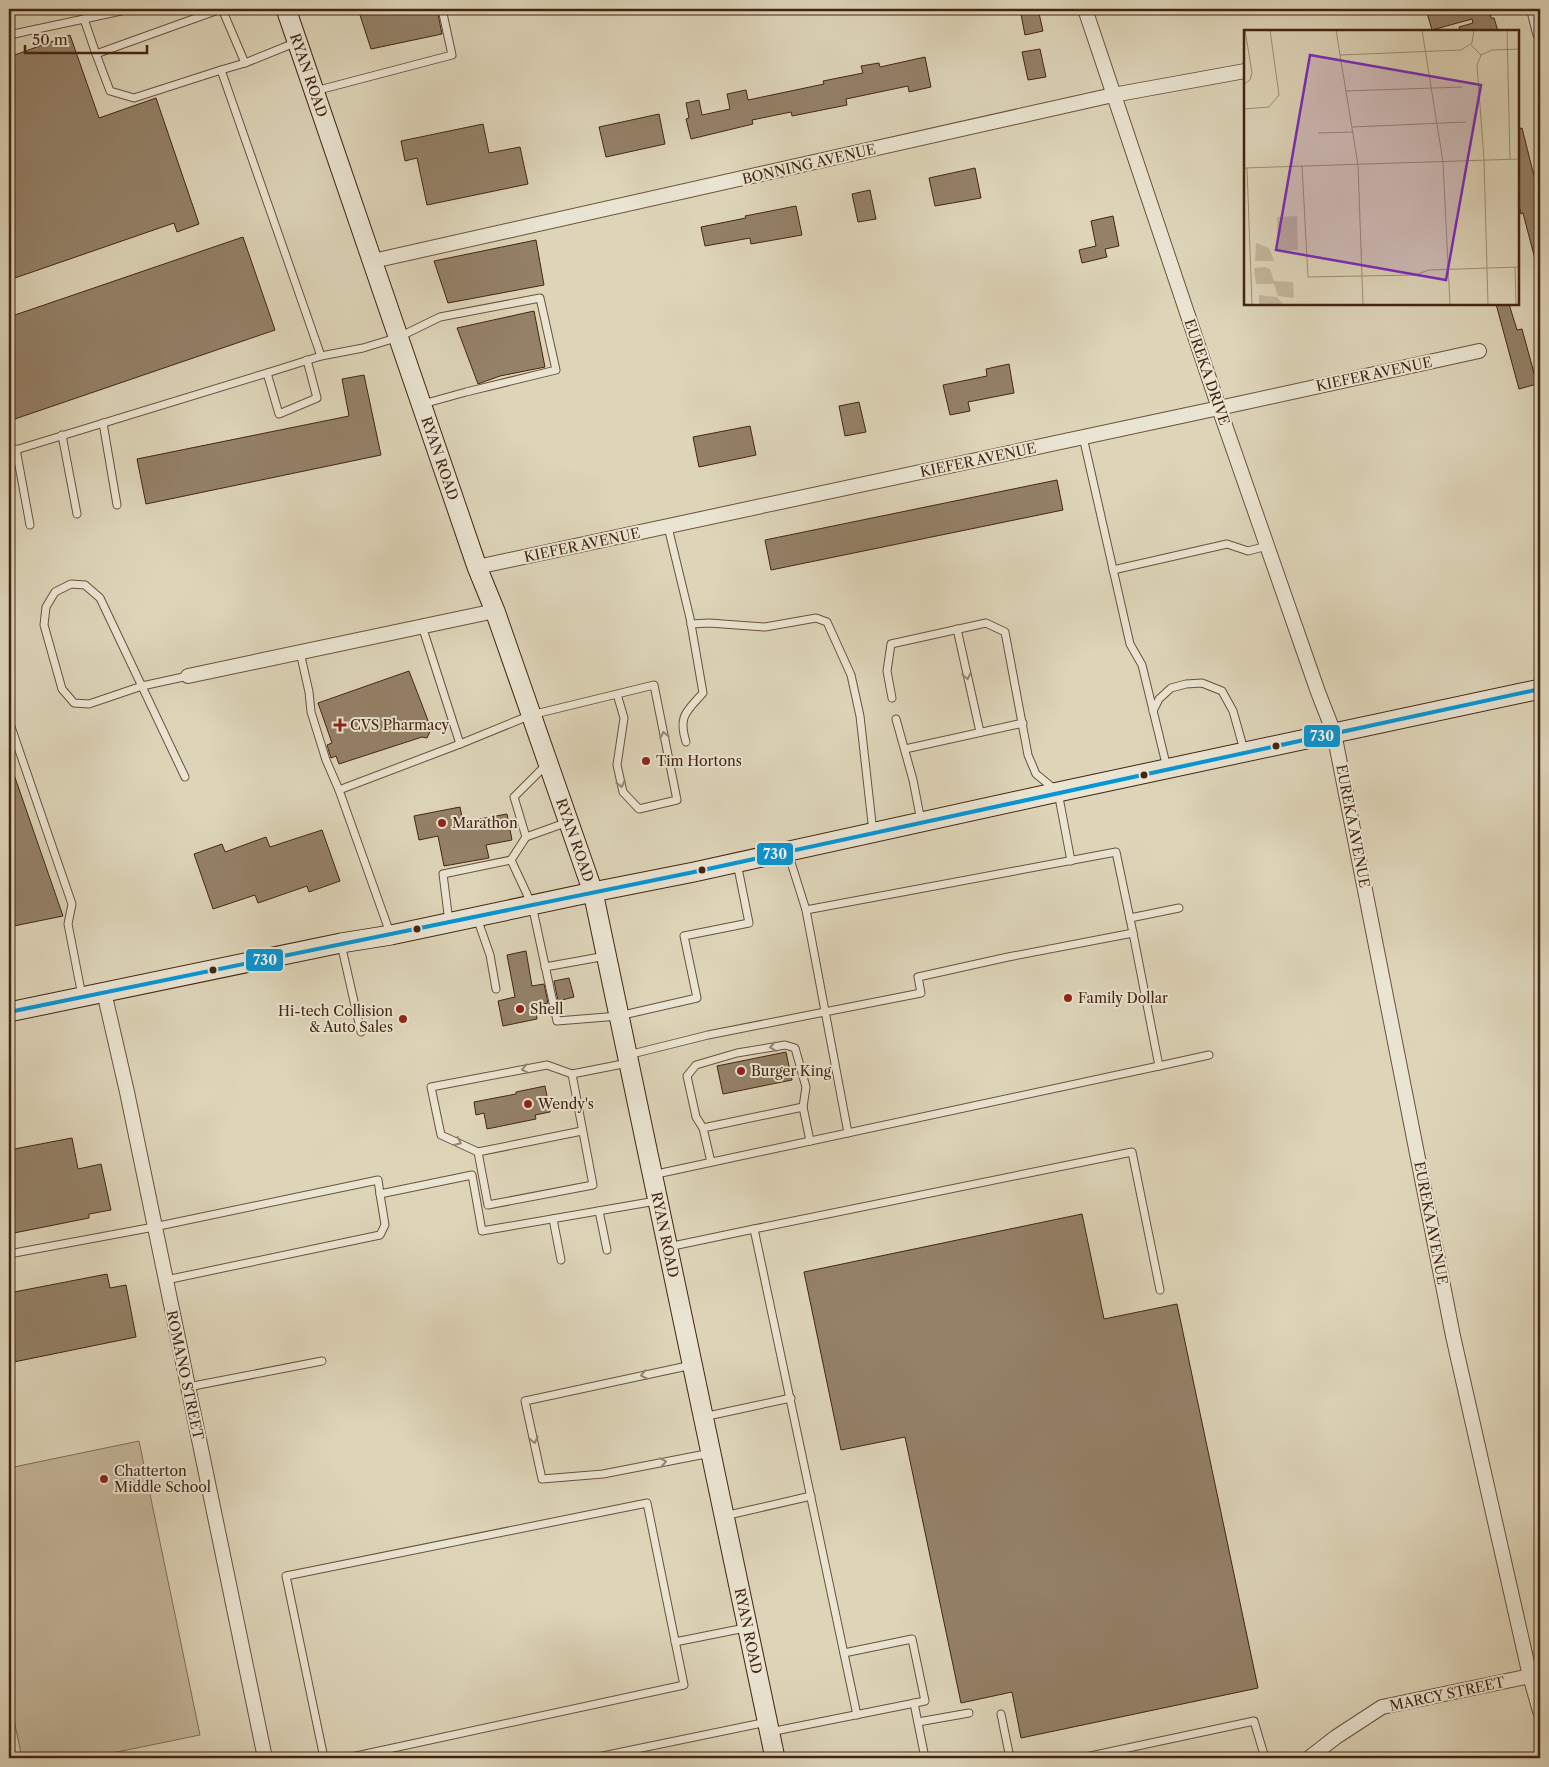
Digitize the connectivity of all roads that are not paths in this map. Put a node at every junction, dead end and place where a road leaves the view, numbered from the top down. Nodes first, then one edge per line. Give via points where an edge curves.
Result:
1 (130, 9) edge
2 (221, 9) edge
3 (286, 9) edge
4 (442, 9) edge
5 (1085, 9) edge
6 (1534, 9) edge
7 (84, 19) junction
8 (1540, 32) edge
9 (9, 35) edge
10 (298, 42) junction
11 (96, 54) junction
12 (244, 63) junction
13 (221, 70) junction
14 (1244, 71) edge
15 (315, 91) junction
16 (1113, 95) junction
17 (373, 261) junction
18 (399, 337) junction
19 (1479, 351) dead end
20 (321, 356) junction
21 (308, 360) junction
22 (267, 372) junction
23 (422, 404) junction
24 (1219, 408) junction
25 (103, 422) junction
26 (62, 435) junction
27 (1083, 438) junction
28 (12, 450) edge
29 (117, 505) dead end
30 (77, 514) dead end
31 (30, 526) dead end
32 (668, 526) junction
33 (1267, 546) junction
34 (477, 567) junction
35 (1113, 570) junction
36 (495, 611) junction
37 (691, 624) junction
38 (422, 626) junction
39 (957, 629) junction
40 (300, 652) junction
41 (188, 676) joint
42 (142, 686) junction
43 (1540, 689) edge
44 (617, 694) junction
45 (892, 698) dead end
46 (1153, 711) junction
47 (531, 715) junction
48 (896, 719) dead end
49 (9, 721) edge
50 (1023, 723) junction
51 (980, 732) junction
52 (1334, 733) junction
53 (686, 742) dead end
54 (460, 744) junction
55 (905, 749) junction
56 (1244, 752) junction
57 (548, 763) junction
58 (1167, 769) junction
59 (185, 777) dead end
60 (339, 790) junction
61 (1058, 792) junction
62 (568, 822) junction
63 (921, 822) junction
64 (873, 832) junction
65 (526, 837) junction
66 (787, 852) junction
67 (511, 860) junction
68 (1071, 860) junction
69 (737, 863) junction
70 (593, 892) junction
71 (532, 905) junction
72 (1180, 908) dead end
73 (806, 910) junction
74 (477, 918) junction
75 (1130, 918) junction
76 (449, 923) junction
77 (1133, 933) junction
78 (392, 936) junction
79 (341, 943) junction
80 (606, 956) junction
81 (545, 967) junction
82 (496, 989) dead end
83 (104, 992) junction
84 (82, 996) junction
85 (9, 1012) edge
86 (826, 1012) junction
87 (619, 1016) junction
88 (361, 1032) dead end
89 (1209, 1055) dead end
90 (628, 1059) junction
91 (1159, 1066) junction
92 (572, 1074) junction
93 (803, 1107) junction
94 (703, 1128) junction
95 (582, 1131) junction
96 (848, 1133) junction
97 (810, 1141) junction
98 (478, 1152) junction
99 (711, 1162) junction
100 (652, 1175) junction
101 (380, 1194) junction
102 (658, 1201) junction
103 (599, 1211) junction
104 (553, 1219) junction
105 (154, 1227) junction
106 (754, 1229) junction
107 (667, 1247) junction
108 (607, 1250) dead end
109 (9, 1254) edge
110 (561, 1260) dead end
111 (166, 1280) junction
112 (1160, 1290) dead end
113 (322, 1361) dead end
114 (692, 1364) junction
115 (188, 1387) junction
116 (791, 1398) junction
117 (703, 1417) junction
118 (711, 1453) junction
119 (811, 1496) junction
120 (724, 1516) junction
121 (747, 1627) junction
122 (675, 1642) junction
123 (844, 1653) junction
124 (1535, 1675) edge
125 (914, 1703) junction
126 (1540, 1711) edge
127 (968, 1713) dead end
128 (1002, 1714) dead end
129 (857, 1715) junction
130 (918, 1722) junction
131 (768, 1727) junction
132 (265, 1758) edge
133 (324, 1758) edge
134 (347, 1758) edge
135 (593, 1758) edge
136 (775, 1758) edge
137 (925, 1758) edge
138 (1010, 1758) edge
139 (1082, 1758) edge
140 (1265, 1758) edge
141 (1308, 1758) edge

1 - 7 lane
2 - 11 lane
2 - 12 lane
3 - 10 main road, RYAN ROAD
4 - 15 lane via 452,54
5 - 16 street, EUREKA DRIVE
6 - 8 street
7 - 9 lane
7 - 11 lane
10 - 12 lane
10 - 15 main road, RYAN ROAD
11 - 13 lane via 110,91 134,98
12 - 13 lane
13 - 20 lane
14 - 16 street, BONNING AVENUE
15 - 17 main road, RYAN ROAD
16 - 17 street, BONNING AVENUE
16 - 24 street, EUREKA DRIVE
17 - 18 main road, RYAN ROAD
18 - 20 lane
18 - 23 main road, RYAN ROAD
18 - 23 lane via 440,317 540,298 556,370
19 - 24 street, KIEFER AVENUE
20 - 21 lane
21 - 22 lane
21 - 22 lane via 317,398 279,414
22 - 25 lane
23 - 34 main road, RYAN ROAD
24 - 27 street, KIEFER AVENUE
24 - 33 street, EUREKA DRIVE
25 - 26 lane
25 - 29 lane
26 - 28 lane
26 - 30 lane
27 - 32 street, KIEFER AVENUE
27 - 35 lane
28 - 31 lane
32 - 34 street, KIEFER AVENUE
32 - 37 lane
33 - 35 lane via 1248,551 1227,544
33 - 52 street, EUREKA DRIVE
34 - 36 main road, RYAN ROAD
35 - 46 lane via 1130,644 1142,665
36 - 38 street
36 - 47 main road, RYAN ROAD
37 - 53 lane via 703,694 685,714 682,728
37 - 64 lane via 709,622 765,627 816,618 827,622 851,675 860,716
38 - 40 street
38 - 54 lane
39 - 45 lane via 892,644 887,671
39 - 50 lane via 986,622 1005,632
39 -> 51 lane
40 - 41 street
40 - 60 lane via 311,712
41 - 42 lane
42 - 42 lane via 100,598 85,585 71,584 55,592 46,606 44,625 62,690 74,704 89,704
42 - 59 lane
43 - 52 main road
44 -> 44 lane via 624,718 617,765 623,792 639,809 676,800 654,685
44 - 47 lane
46 - 56 lane via 1159,698 1171,688 1202,683 1222,691 1233,711
46 - 58 lane
47 - 54 lane
47 - 57 main road, RYAN ROAD
48 - 55 lane
49 - 84 lane via 72,904 68,924
50 - 51 lane
50 - 61 lane via 1028,755 1036,774
51 - 55 lane
52 - 56 main road
52 - 124 street, EUREKA AVENUE via 1453,1336
54 - 60 lane
55 - 63 lane
56 - 58 main road
57 - 62 main road, RYAN ROAD
57 - 65 lane via 514,797
58 - 61 main road
60 - 78 lane
61 - 63 main road
61 - 68 lane
62 - 65 lane
62 - 70 main road, RYAN ROAD
63 - 64 main road
64 - 66 main road
65 - 67 lane
66 - 69 main road
66 - 73 lane
67 - 71 lane
67 - 76 lane via 443,874
68 - 73 lane
68 - 75 lane via 1116,852
69 - 70 main road
69 - 87 lane via 749,924 684,936 697,998
70 - 71 main road
70 - 80 main road, RYAN ROAD
71 - 74 main road
71 - 81 lane
72 - 75 lane
73 - 86 lane
74 - 76 main road
74 - 82 lane via 490,955
75 - 77 lane
76 - 78 main road
77 - 86 lane via 918,977 921,993
77 - 91 lane
78 - 79 main road
79 - 83 main road
79 - 88 lane
80 - 81 lane
80 - 87 main road, RYAN ROAD
81 - 87 lane via 557,1021
83 - 84 main road
83 - 105 street, ROMANO STREET
84 - 85 main road
86 - 90 lane via 708,1035
86 - 96 lane
87 - 90 main road, RYAN ROAD
89 - 91 lane
90 - 92 lane
90 - 100 main road, RYAN ROAD
91 - 96 lane
92 - 95 lane
92 -> 98 lane via 547,1064 432,1087 441,1135
93 - 94 lane
93 -> 94 lane via 806,1087 795,1048 785,1045 738,1053 696,1065 687,1076 696,1117
93 - 97 lane
94 - 99 lane
95 - 98 lane
95 - 98 lane via 593,1185 488,1205
96 - 97 lane
97 - 99 lane
99 - 100 lane
100 - 102 main road, RYAN ROAD
101 - 104 lane via 472,1175 482,1231
101 - 105 lane via 378,1180
101 - 111 lane via 385,1225 380,1235
102 - 103 lane
102 - 107 main road, RYAN ROAD
103 - 104 lane
103 - 108 lane
104 - 110 lane
105 - 109 lane
105 - 111 street, ROMANO STREET
106 - 107 lane
106 - 112 lane via 1132,1152
106 - 116 lane
107 - 114 main road, RYAN ROAD
111 - 115 street, ROMANO STREET
113 - 115 lane
114 - 117 main road, RYAN ROAD
114 -> 118 lane via 525,1401 542,1479 603,1474
115 - 132 street, ROMANO STREET
116 - 117 lane
116 - 119 lane
117 - 118 main road, RYAN ROAD
118 - 120 main road, RYAN ROAD
119 - 120 lane
119 - 123 lane
120 - 121 main road, RYAN ROAD
121 - 122 lane
121 - 131 main road, RYAN ROAD
122 - 133 lane via 647,1503 286,1576
122 - 134 lane via 684,1686
123 - 125 lane via 912,1639 925,1701
123 - 129 lane
124 - 126 street, EUREKA AVENUE
124 - 141 street, MARCY STREET via 1382,1707
125 - 129 lane
125 - 130 lane
127 - 130 lane
128 - 138 lane
129 - 131 lane
130 - 137 lane
131 - 135 lane
131 - 136 main road, RYAN ROAD
139 - 140 lane via 1254,1721

